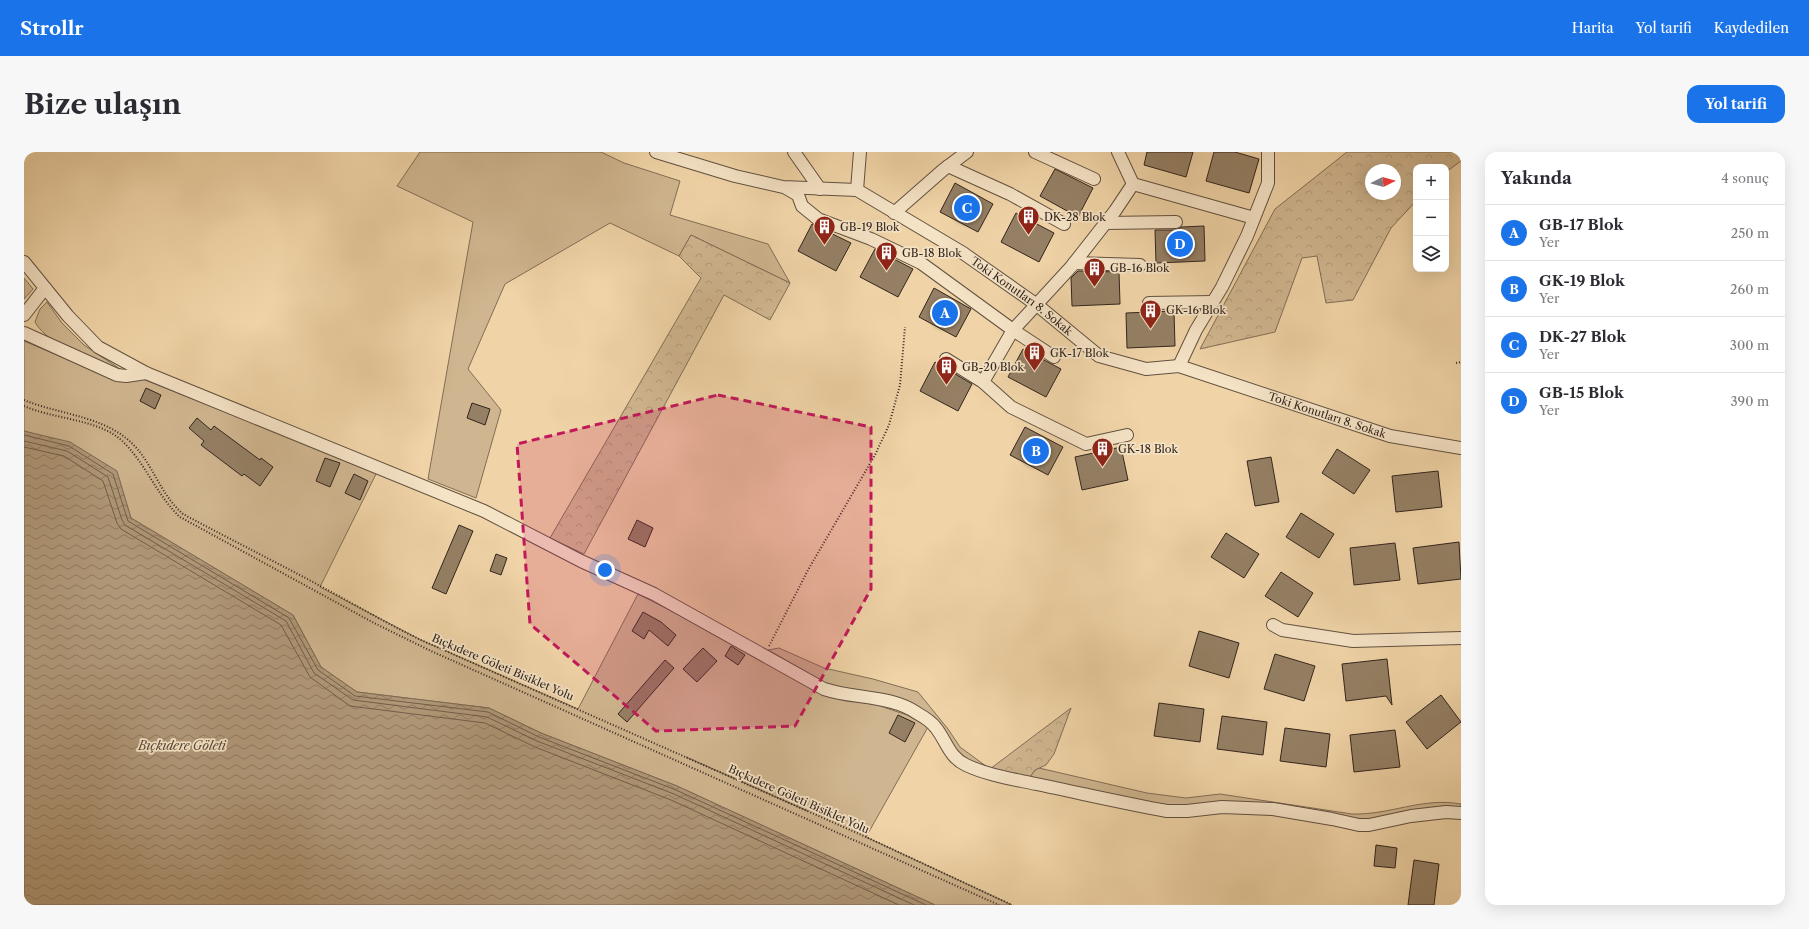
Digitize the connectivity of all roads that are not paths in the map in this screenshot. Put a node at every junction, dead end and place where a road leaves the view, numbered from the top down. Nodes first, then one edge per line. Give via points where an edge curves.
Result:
1 (656, 152) edge
2 (794, 152) edge
3 (860, 152) edge
4 (967, 152) edge
5 (1035, 152) edge
6 (1118, 152) edge
7 (1268, 152) edge
8 (948, 166) junction
9 (1094, 179) dead end
10 (1133, 184) junction
11 (783, 187) junction
12 (820, 189) junction
13 (857, 190) junction
14 (894, 212) junction
15 (1254, 218) junction
16 (1176, 222) dead end
17 (1106, 223) junction
18 (1064, 224) dead end
19 (24, 262) edge
20 (1074, 263) junction
21 (1140, 265) dead end
22 (45, 288) junction
23 (1213, 302) junction
24 (1149, 303) dead end
25 (1037, 305) junction
26 (24, 315) edge
27 (1013, 330) junction
28 (24, 333) edge
29 (1054, 357) dead end
30 (946, 359) dead end
31 (1179, 366) junction
32 (146, 373) junction
33 (983, 382) junction
34 (1127, 435) dead end
35 (1461, 448) edge
36 (1273, 625) dead end
37 (1461, 638) edge
38 (1461, 813) edge

1 - 11 street, Toki Konutları 8. Sokak via 735,176
2 - 12 street
3 - 13 street
4 - 8 street
5 - 9 street
6 - 10 street
7 - 15 street via 1268,183
8 - 14 street
8 - 18 street via 1010,194
10 - 15 street
10 - 17 street
11 - 12 street, Toki Konutları 8. Sokak
11 - 27 street via 798,195 802,206 818,219 871,239 921,263
12 - 13 street, Toki Konutları 8. Sokak
13 - 14 street, Toki Konutları 8. Sokak
14 - 25 street, Toki Konutları 8. Sokak via 963,253
15 - 23 street
16 - 17 street
17 - 20 street
19 - 22 street
20 - 21 street
20 - 25 street
22 - 26 street
22 - 32 street via 98,347
23 - 24 street
23 - 31 street
25 - 27 street
25 - 31 street, Toki Konutları 8. Sokak via 1099,356 1146,369
27 - 29 street
27 - 33 street
28 - 32 street via 117,375
30 - 33 street
31 - 35 street, Toki Konutları 8. Sokak via 1390,436
32 - 38 street via 484,511 581,561 654,594 824,688 838,694 891,702 909,709 936,727 946,746 958,760 976,769 1167,811 1187,812 1222,807 1273,810 1359,825 1411,816
33 - 34 street via 1011,407 1086,444
36 - 37 street via 1282,630 1353,641

